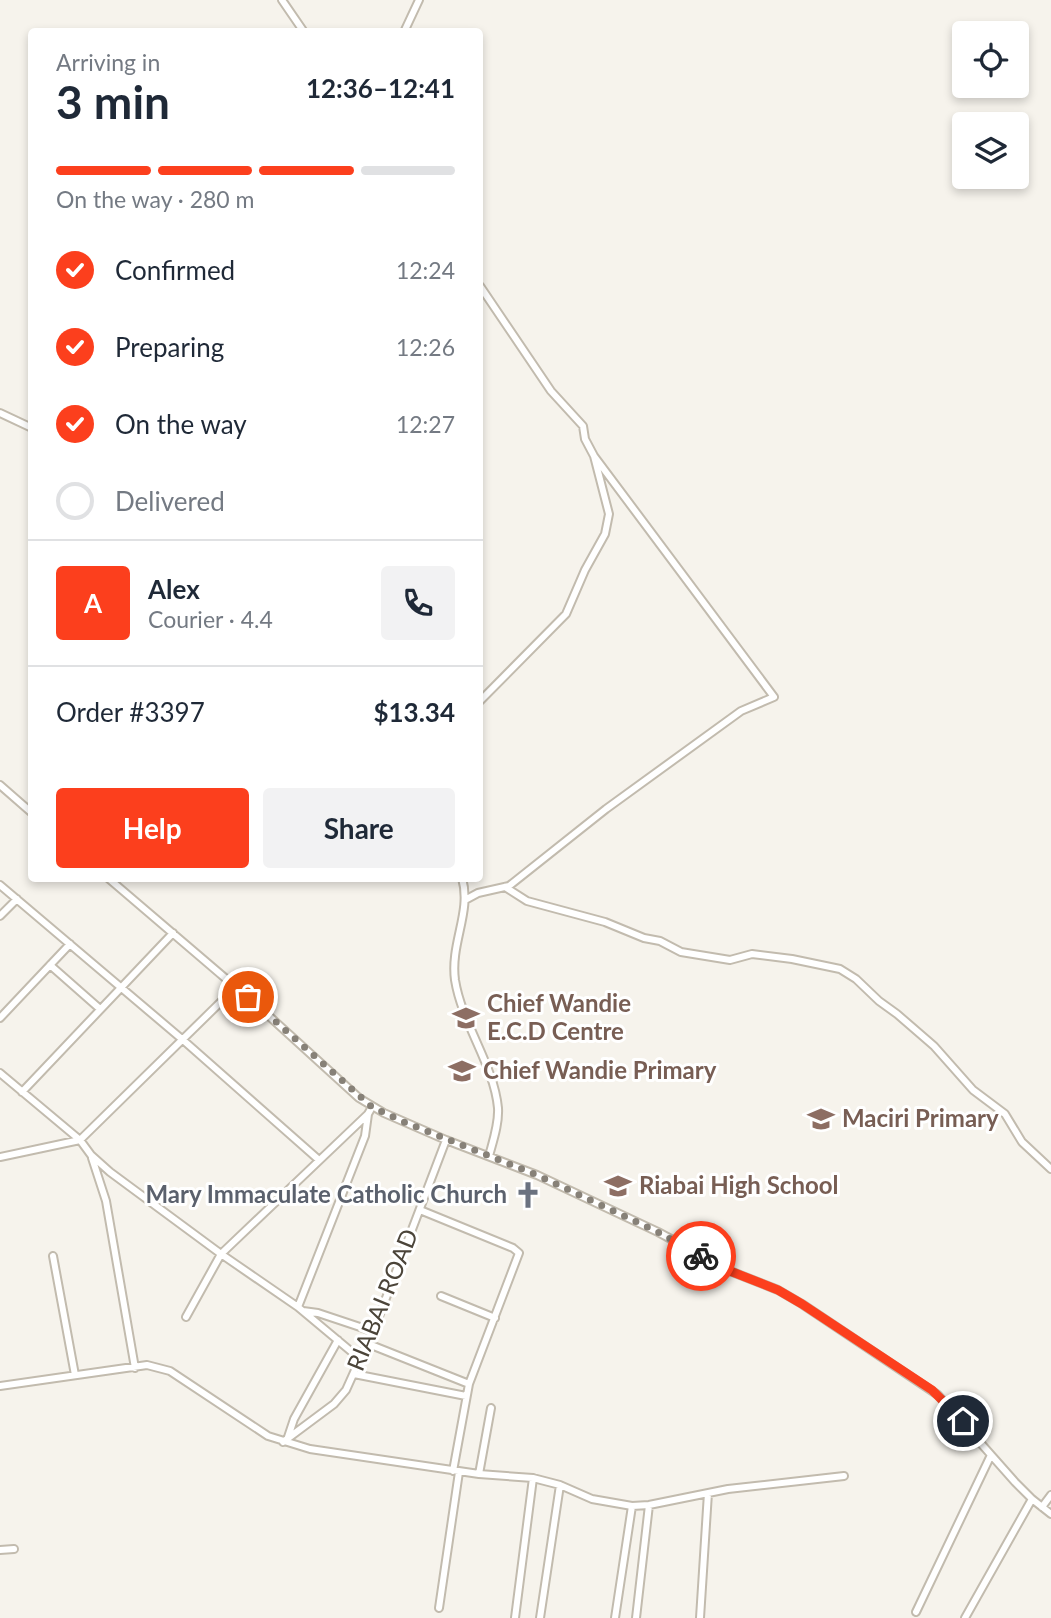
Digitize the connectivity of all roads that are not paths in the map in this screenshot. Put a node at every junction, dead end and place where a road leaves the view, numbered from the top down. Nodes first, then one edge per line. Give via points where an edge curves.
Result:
1 (282, 0) edge
2 (419, 0) edge
3 (301, 28) edge
4 (406, 28) edge
5 (483, 290) edge
6 (0, 413) edge
7 (28, 426) edge
8 (594, 456) junction
9 (483, 698) edge
10 (0, 785) edge
11 (28, 810) edge
12 (113, 882) edge
13 (462, 882) edge
14 (0, 885) edge
15 (505, 887) junction
16 (17, 899) junction
17 (465, 900) junction
18 (0, 916) edge
19 (173, 933) junction
20 (69, 944) junction
21 (50, 965) junction
22 (122, 986) junction
23 (236, 987) junction
24 (100, 1009) junction
25 (0, 1017) edge
26 (183, 1040) junction
27 (2, 1077) edge
28 (22, 1092) junction
29 (372, 1107) junction
30 (368, 1114) junction
31 (80, 1140) junction
32 (446, 1140) junction
33 (91, 1155) junction
34 (489, 1156) junction
35 (0, 1157) edge
36 (319, 1160) junction
37 (1051, 1169) edge
38 (420, 1210) junction
39 (221, 1254) junction
40 (52, 1256) dead end
41 (441, 1296) dead end
42 (301, 1309) junction
43 (186, 1317) dead end
44 (495, 1318) junction
45 (372, 1331) junction
46 (338, 1340) junction
47 (366, 1343) junction
48 (359, 1358) junction
49 (135, 1368) junction
50 (354, 1374) junction
51 (75, 1375) junction
52 (469, 1384) junction
53 (0, 1386) edge
54 (466, 1396) junction
55 (491, 1408) dead end
56 (285, 1441) junction
57 (991, 1455) junction
58 (456, 1471) junction
59 (479, 1475) junction
60 (844, 1476) dead end
61 (533, 1478) junction
62 (560, 1485) junction
63 (708, 1493) junction
64 (1051, 1495) edge
65 (1031, 1499) junction
66 (649, 1505) junction
67 (632, 1506) junction
68 (1042, 1507) junction
69 (1051, 1514) edge
70 (14, 1549) dead end
71 (0, 1550) edge
72 (439, 1608) dead end
73 (916, 1612) dead end
74 (515, 1618) edge
75 (540, 1618) edge
76 (615, 1618) edge
77 (636, 1618) edge
78 (700, 1618) edge
79 (965, 1618) edge

1 - 3 street
2 - 4 street
5 - 8 street via 551,391 578,419
6 - 7 street
8 - 9 street via 609,514 605,534 566,614
8 - 15 street via 774,697 741,711
10 - 11 street
12 - 19 street
13 - 17 street
14 - 16 street
15 - 17 street
15 - 37 street via 527,901 605,922 681,951 730,960 752,954 792,958 841,969 903,1018 973,1090 1005,1114 1022,1142
16 - 18 street
16 - 20 street
17 - 34 street via 454,954 455,981 498,1107
19 - 22 street
19 - 23 street
20 - 21 street
20 - 22 street
21 - 24 street
21 - 25 street
22 - 24 street
22 - 26 street
23 - 26 street
23 - 29 street
24 - 28 street
26 - 31 street
26 - 36 street
27 - 28 street
28 - 31 street
29 - 30 street
29 - 32 street
30 - 36 street
30 - 42 street via 365,1136
31 - 33 street
31 - 35 street
32 - 34 street
32 - 38 street, RIABAI ROAD
33 - 39 street
33 - 49 street via 106,1201
34 - 57 street via 788,1295 939,1395
36 - 39 street
38 - 44 street via 517,1251
38 - 45 street, RIABAI ROAD
39 - 42 street
39 - 43 street
40 - 51 street
41 - 44 street
42 - 45 street
42 - 46 street
44 - 52 street
45 - 47 street, RIABAI ROAD
46 - 48 street
46 - 56 street
47 - 48 street, RIABAI ROAD
47 - 52 street
48 - 50 street, RIABAI ROAD
49 - 51 street
49 - 56 street via 147,1365 170,1371 250,1425
50 - 54 street
50 - 56 street, RIABAI ROAD via 334,1404
51 - 53 street
52 - 54 street
54 - 58 street
55 - 59 street
56 - 58 street via 310,1449
57 - 65 street
57 - 73 street
58 - 59 street
58 - 72 street
59 - 61 street
60 - 63 street
61 - 62 street
61 - 74 street
62 - 67 street via 592,1499
62 - 75 street
63 - 66 street
63 - 78 street
64 - 68 street
65 - 68 street
65 - 79 street
66 - 67 street
66 - 77 street
67 - 76 street
68 - 69 street
70 - 71 street

